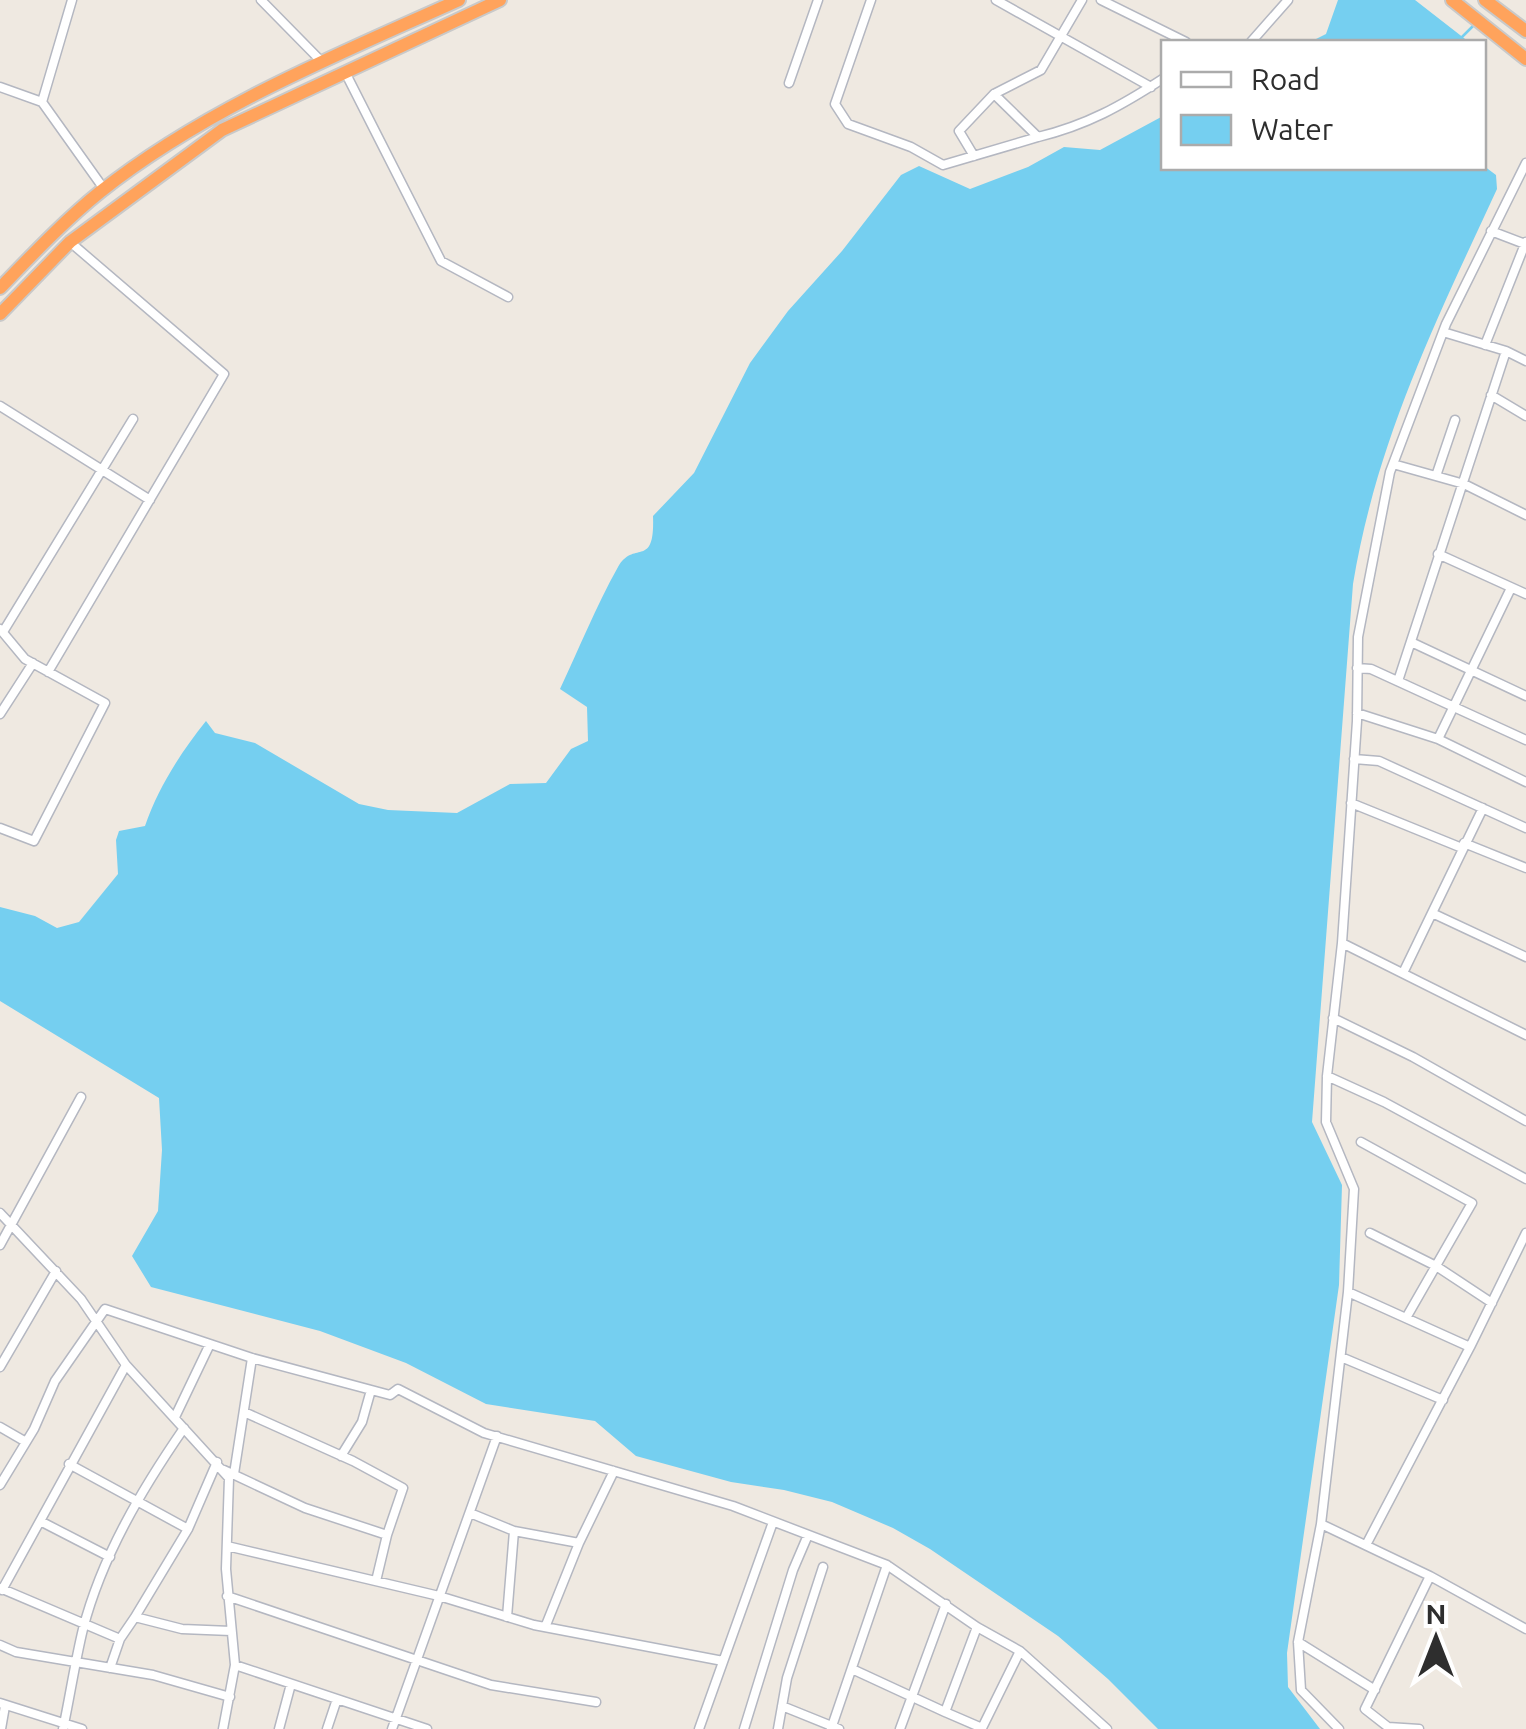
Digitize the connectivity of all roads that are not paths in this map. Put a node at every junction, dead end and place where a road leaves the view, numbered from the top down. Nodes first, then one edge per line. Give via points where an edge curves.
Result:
1 (72, 0) edge
2 (261, 0) edge
3 (459, 0) edge
4 (500, 0) edge
5 (818, 0) edge
6 (871, 0) edge
7 (996, 0) edge
8 (1082, 0) edge
9 (1101, 0) edge
10 (1288, 0) edge
11 (1485, 0) edge
12 (1117, 4) edge
13 (1458, 4) edge
14 (1520, 26) edge
15 (1061, 36) junction
16 (1182, 40) edge
17 (1253, 40) edge
18 (1526, 60) edge
19 (322, 62) junction
20 (345, 72) junction
21 (1161, 80) edge
22 (789, 83) dead end
23 (0, 87) edge
24 (1151, 87) junction
25 (994, 94) junction
26 (42, 102) junction
27 (1038, 138) junction
28 (974, 156) junction
29 (1526, 162) edge
30 (104, 189) junction
31 (1491, 231) junction
32 (70, 242) junction
33 (1526, 243) edge
34 (0, 288) edge
35 (508, 297) dead end
36 (0, 314) edge
37 (1443, 332) junction
38 (1485, 345) junction
39 (1506, 351) junction
40 (1526, 361) edge
41 (1491, 395) junction
42 (0, 406) edge
43 (1526, 416) edge
44 (133, 419) dead end
45 (1454, 420) dead end
46 (1393, 464) junction
47 (102, 471) junction
48 (1436, 476) junction
49 (1464, 484) junction
50 (150, 500) junction
51 (1526, 516) edge
52 (1438, 554) junction
53 (1512, 588) junction
54 (1526, 594) edge
55 (1, 631) edge
56 (1410, 642) junction
57 (33, 663) junction
58 (1358, 668) junction
59 (1471, 669) junction
60 (48, 672) junction
61 (1398, 681) junction
62 (1526, 696) edge
63 (1454, 706) junction
64 (1357, 713) junction
65 (0, 714) edge
66 (1438, 739) junction
67 (1526, 740) edge
68 (1354, 759) junction
69 (1526, 782) edge
70 (1352, 803) junction
71 (1483, 808) junction
72 (0, 828) edge
73 (1526, 828) edge
74 (1463, 845) junction
75 (1526, 868) edge
76 (1432, 913) junction
77 (1342, 944) junction
78 (1526, 957) edge
79 (1403, 973) junction
80 (1333, 1018) junction
81 (1526, 1036) edge
82 (1327, 1076) junction
83 (80, 1097) dead end
84 (1526, 1121) edge
85 (1361, 1142) dead end
86 (1526, 1180) edge
87 (0, 1214) edge
88 (11, 1224) junction
89 (1370, 1233) dead end
90 (1526, 1233) edge
91 (0, 1244) edge
92 (1436, 1266) junction
93 (56, 1271) junction
94 (1348, 1292) junction
95 (1492, 1303) junction
96 (1406, 1318) junction
97 (96, 1320) junction
98 (210, 1344) junction
99 (1470, 1347) junction
100 (1341, 1357) junction
101 (252, 1358) junction
102 (126, 1365) junction
103 (0, 1367) edge
104 (372, 1390) junction
105 (1443, 1400) junction
106 (244, 1412) junction
107 (175, 1417) junction
108 (0, 1428) edge
109 (184, 1428) junction
110 (497, 1436) junction
111 (26, 1442) junction
112 (341, 1456) junction
113 (216, 1462) junction
114 (70, 1464) junction
115 (614, 1471) junction
116 (230, 1472) junction
117 (210, 1474) junction
118 (0, 1484) edge
119 (136, 1502) junction
120 (470, 1513) junction
121 (42, 1522) junction
122 (774, 1522) junction
123 (1321, 1524) junction
124 (188, 1529) junction
125 (514, 1531) junction
126 (387, 1535) junction
127 (808, 1535) junction
128 (579, 1544) junction
129 (227, 1546) junction
130 (1366, 1546) junction
131 (110, 1557) junction
132 (886, 1565) junction
133 (823, 1568) dead end
134 (1430, 1576) junction
135 (376, 1581) junction
136 (1, 1589) edge
137 (228, 1596) junction
138 (440, 1596) junction
139 (946, 1604) junction
140 (508, 1616) junction
141 (134, 1617) junction
142 (546, 1625) junction
143 (84, 1626) junction
144 (977, 1627) junction
145 (1526, 1629) edge
146 (231, 1631) junction
147 (120, 1639) junction
148 (1298, 1642) junction
149 (0, 1645) edge
150 (1020, 1651) junction
151 (415, 1661) junction
152 (723, 1661) junction
153 (76, 1662) junction
154 (234, 1665) junction
155 (110, 1668) junction
156 (852, 1669) junction
157 (291, 1684) junction
158 (1375, 1690) junction
159 (230, 1697) junction
160 (911, 1697) junction
161 (336, 1699) junction
162 (596, 1702) dead end
163 (3, 1704) edge
164 (782, 1706) junction
165 (945, 1712) junction
166 (396, 1718) junction
167 (64, 1727) edge
168 (834, 1728) edge
169 (1, 1729) edge
170 (82, 1729) edge
171 (224, 1729) edge
172 (280, 1729) edge
173 (327, 1729) edge
174 (392, 1729) edge
175 (427, 1729) edge
176 (699, 1729) edge
177 (744, 1729) edge
178 (778, 1729) edge
179 (900, 1729) edge
180 (1107, 1729) edge
181 (1338, 1729) edge
182 (1419, 1729) edge

1 - 26 street
2 - 19 street
3 - 19 highway
4 - 20 highway
5 - 22 street
6 - 28 street via 835,104 848,124 943,164
7 - 15 street
8 - 15 street
9 - 12 street
10 - 17 street
11 - 14 highway
12 - 16 street
13 - 18 highway
15 - 24 street
15 - 25 street via 1041,70
19 - 30 highway via 185,135
20 - 32 highway via 222,130
20 - 35 street via 442,261
21 - 24 street
23 - 26 street
24 - 27 street via 1080,126
25 - 27 street
25 - 28 street via 959,132
26 - 30 street
27 - 28 street
29 - 31 street
30 - 34 highway
31 - 33 street
31 - 37 street
32 - 36 highway
32 - 50 street via 224,374
33 - 38 street
37 - 38 street
37 - 46 street
38 - 39 street
39 - 40 street
39 - 41 street
41 - 43 street
41 - 49 street
42 - 47 street
44 - 47 street
45 - 48 street
46 - 48 street
46 - 58 street via 1358,637
47 - 50 street
47 - 55 street
48 - 49 street
49 - 51 street
49 - 52 street
50 - 60 street
52 - 53 street
52 - 56 street
53 - 54 street
53 - 59 street
55 - 57 street
56 - 59 street
56 - 61 street
57 - 60 street
57 - 65 street
58 - 61 street
58 - 64 street
59 - 62 street
59 - 63 street
60 - 72 street via 105,703 34,841
61 - 63 street
63 - 66 street
63 - 67 street
64 - 66 street
64 - 68 street
66 - 69 street
68 - 70 street
68 - 71 street via 1379,761
70 - 74 street
70 - 77 street
71 - 73 street
71 - 74 street
74 - 75 street
74 - 76 street
76 - 78 street
76 - 79 street
77 - 79 street
77 - 80 street
79 - 81 street
80 - 82 street
80 - 84 street
82 - 86 street
82 - 94 street via 1326,1122 1354,1189
83 - 88 street
85 - 92 street via 1472,1203
87 - 88 street
88 - 91 street
88 - 93 street
89 - 92 street
90 - 95 street
92 - 95 street
92 - 96 street
93 - 97 street
93 - 103 street
94 - 96 street
94 - 100 street
95 - 99 street
96 - 99 street
97 - 98 street via 105,1310
97 - 102 street
97 - 111 street via 55,1381
98 - 101 street
98 - 107 street
99 - 105 street
100 - 105 street
100 - 123 street
101 - 104 street
101 - 106 street
102 - 107 street
102 - 114 street
104 - 110 street via 390,1395 398,1389
104 - 112 street
105 - 130 street
106 - 112 street
106 - 116 street
107 - 109 street
108 - 111 street
109 - 113 street
109 - 119 street
110 - 115 street
110 - 120 street
111 - 118 street
112 - 126 street via 404,1488
113 - 116 street
113 - 117 street
114 - 119 street
114 - 121 street
115 - 122 street
115 - 128 street
116 - 117 street
116 - 126 street via 306,1508
116 - 129 street
117 - 124 street
119 - 124 street
119 - 131 street
120 - 125 street
120 - 138 street
121 - 131 street
121 - 136 street
122 - 127 street
122 - 152 street
123 - 130 street
123 - 148 street
124 - 141 street
125 - 128 street
125 - 140 street
126 - 135 street
127 - 132 street
127 - 177 street
128 - 142 street
129 - 135 street
129 - 137 street
130 - 134 street
131 - 143 street
132 - 139 street
132 - 156 street
133 - 164 street
134 - 145 street
134 - 158 street
135 - 138 street
136 - 143 street
137 - 146 street
137 - 151 street
138 - 140 street
138 - 151 street
139 - 144 street
139 - 160 street
140 - 142 street
141 - 146 street via 182,1629
141 - 147 street
142 - 152 street
143 - 147 street
143 - 153 street
144 - 150 street
144 - 165 street
146 - 154 street
147 - 155 street
148 - 158 street
148 - 181 street via 1300,1690
149 - 153 street
150 - 165 street via 982,1728
150 - 180 street
151 - 162 street via 491,1685
151 - 166 street
152 - 176 street
153 - 155 street
153 - 167 street
154 - 157 street
154 - 159 street
155 - 159 street
156 - 160 street
156 - 168 street
157 - 161 street
157 - 172 street
158 - 182 street via 1365,1709 1388,1726
159 - 171 street
160 - 165 street
160 - 179 street
161 - 166 street
161 - 173 street
163 - 167 street
163 - 169 street
164 - 168 street
164 - 178 street
166 - 174 street
166 - 175 street
167 - 170 street

